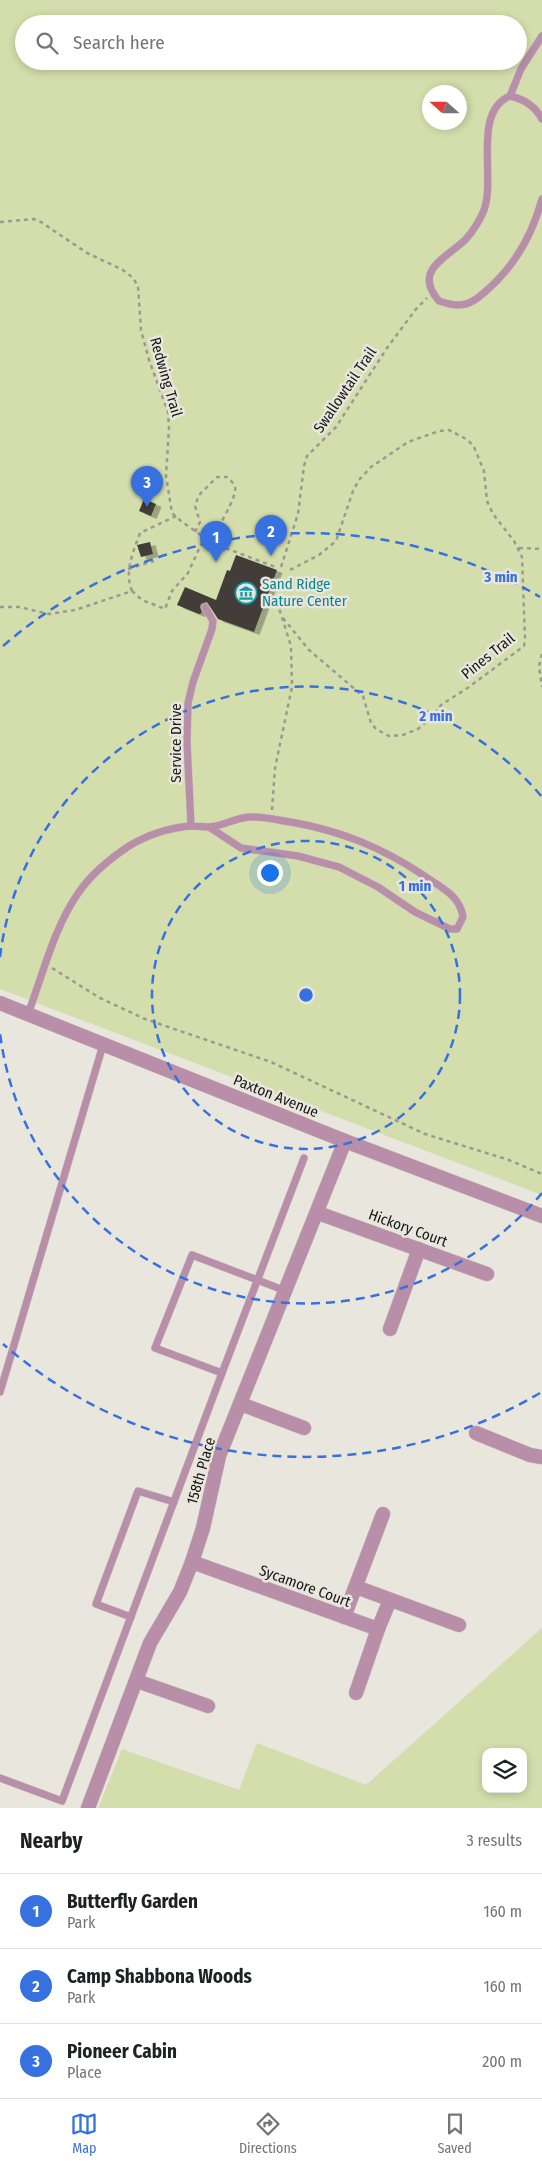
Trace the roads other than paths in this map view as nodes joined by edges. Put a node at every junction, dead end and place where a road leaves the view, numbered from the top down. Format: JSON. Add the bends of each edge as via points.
{"nodes":[{"id":1,"x":542,"y":36,"type":"edge"},
{"id":2,"x":527,"y":59,"type":"edge"},
{"id":3,"x":520,"y":70,"type":"edge"},
{"id":4,"x":510,"y":96,"type":"junction"},
{"id":5,"x":542,"y":119,"type":"edge"},
{"id":6,"x":542,"y":199,"type":"edge"},
{"id":7,"x":205,"y":607,"type":"dead end"},
{"id":8,"x":192,"y":826,"type":"junction"},
{"id":9,"x":209,"y":827,"type":"junction"},
{"id":10,"x":0,"y":1003,"type":"edge"},
{"id":11,"x":28,"y":1014,"type":"junction"},
{"id":12,"x":103,"y":1045,"type":"junction"},
{"id":13,"x":345,"y":1141,"type":"junction"},
{"id":14,"x":304,"y":1158,"type":"dead end"},
{"id":15,"x":318,"y":1213,"type":"junction"},
{"id":16,"x":542,"y":1216,"type":"edge"},
{"id":17,"x":419,"y":1249,"type":"junction"},
{"id":18,"x":487,"y":1274,"type":"dead end"},
{"id":19,"x":257,"y":1280,"type":"junction"},
{"id":20,"x":286,"y":1292,"type":"junction"},
{"id":21,"x":390,"y":1329,"type":"dead end"},
{"id":22,"x":222,"y":1373,"type":"junction"},
{"id":23,"x":0,"y":1392,"type":"edge"},
{"id":24,"x":241,"y":1404,"type":"junction"},
{"id":25,"x":304,"y":1428,"type":"dead end"},
{"id":26,"x":476,"y":1433,"type":"dead end"},
{"id":27,"x":542,"y":1457,"type":"edge"},
{"id":28,"x":174,"y":1502,"type":"junction"},
{"id":29,"x":383,"y":1514,"type":"dead end"},
{"id":30,"x":192,"y":1562,"type":"junction"},
{"id":31,"x":356,"y":1587,"type":"junction"},
{"id":32,"x":390,"y":1600,"type":"junction"},
{"id":33,"x":131,"y":1617,"type":"junction"},
{"id":34,"x":344,"y":1617,"type":"junction"},
{"id":35,"x":459,"y":1625,"type":"dead end"},
{"id":36,"x":378,"y":1629,"type":"junction"},
{"id":37,"x":137,"y":1681,"type":"junction"},
{"id":38,"x":356,"y":1693,"type":"dead end"},
{"id":39,"x":208,"y":1706,"type":"dead end"},
{"id":40,"x":0,"y":1778,"type":"edge"},
{"id":41,"x":88,"y":1808,"type":"edge"}],
"edges":[{"from":1,"to":2,"type":"lane"},
{"from":3,"to":4,"type":"lane"},
{"from":4,"to":5,"type":"lane","via":[[525,101]]},
{"from":4,"to":6,"type":"lane","via":[[497,105],[489,127],[486,157],[488,191],[481,216],[466,239],[436,263],[429,278],[432,292],[439,301],[458,305],[474,301],[506,272],[530,234]]},
{"from":7,"to":8,"type":"lane","name":"Service Drive","via":[[213,621],[212,629],[193,682],[186,719]]},
{"from":8,"to":9,"type":"lane"},
{"from":8,"to":11,"type":"lane","via":[[174,828],[131,845],[93,875],[68,911]]},
{"from":9,"to":9,"type":"lane","via":[[241,848],[298,856],[339,867],[378,886],[441,926],[457,929],[463,917],[455,897],[383,850],[337,832],[251,817]]},
{"from":10,"to":11,"type":"street","name":"Paxton Avenue"},
{"from":11,"to":12,"type":"street","name":"Paxton Avenue"},
{"from":12,"to":13,"type":"street","name":"Paxton Avenue"},
{"from":12,"to":23,"type":"lane"},
{"from":13,"to":15,"type":"street","name":"158th Place"},
{"from":13,"to":16,"type":"street","name":"Paxton Avenue"},
{"from":14,"to":19,"type":"lane"},
{"from":15,"to":17,"type":"street","name":"Hickory Court"},
{"from":15,"to":20,"type":"street","name":"158th Place"},
{"from":17,"to":18,"type":"street","name":"Hickory Court"},
{"from":17,"to":21,"type":"street"},
{"from":19,"to":20,"type":"lane"},
{"from":19,"to":22,"type":"lane"},
{"from":19,"to":22,"type":"lane","via":[[192,1255],[155,1348]]},
{"from":20,"to":24,"type":"street","name":"158th Place"},
{"from":22,"to":28,"type":"lane"},
{"from":24,"to":25,"type":"street"},
{"from":24,"to":30,"type":"street","name":"158th Place","via":[[220,1456]]},
{"from":26,"to":27,"type":"street","via":[[530,1456]]},
{"from":28,"to":33,"type":"lane"},
{"from":28,"to":33,"type":"lane","via":[[138,1491],[96,1604]]},
{"from":29,"to":31,"type":"street"},
{"from":30,"to":34,"type":"street","name":"Sycamore Court"},
{"from":30,"to":37,"type":"street","name":"158th Place","via":[[180,1592],[150,1643]]},
{"from":31,"to":32,"type":"street","name":"Sycamore Court"},
{"from":31,"to":34,"type":"street"},
{"from":32,"to":35,"type":"street","name":"Sycamore Court"},
{"from":32,"to":36,"type":"street"},
{"from":33,"to":40,"type":"lane","via":[[62,1801]]},
{"from":34,"to":36,"type":"street","name":"Sycamore Court"},
{"from":36,"to":38,"type":"street"},
{"from":37,"to":39,"type":"street"},
{"from":37,"to":41,"type":"street","name":"158th Place"}]}
